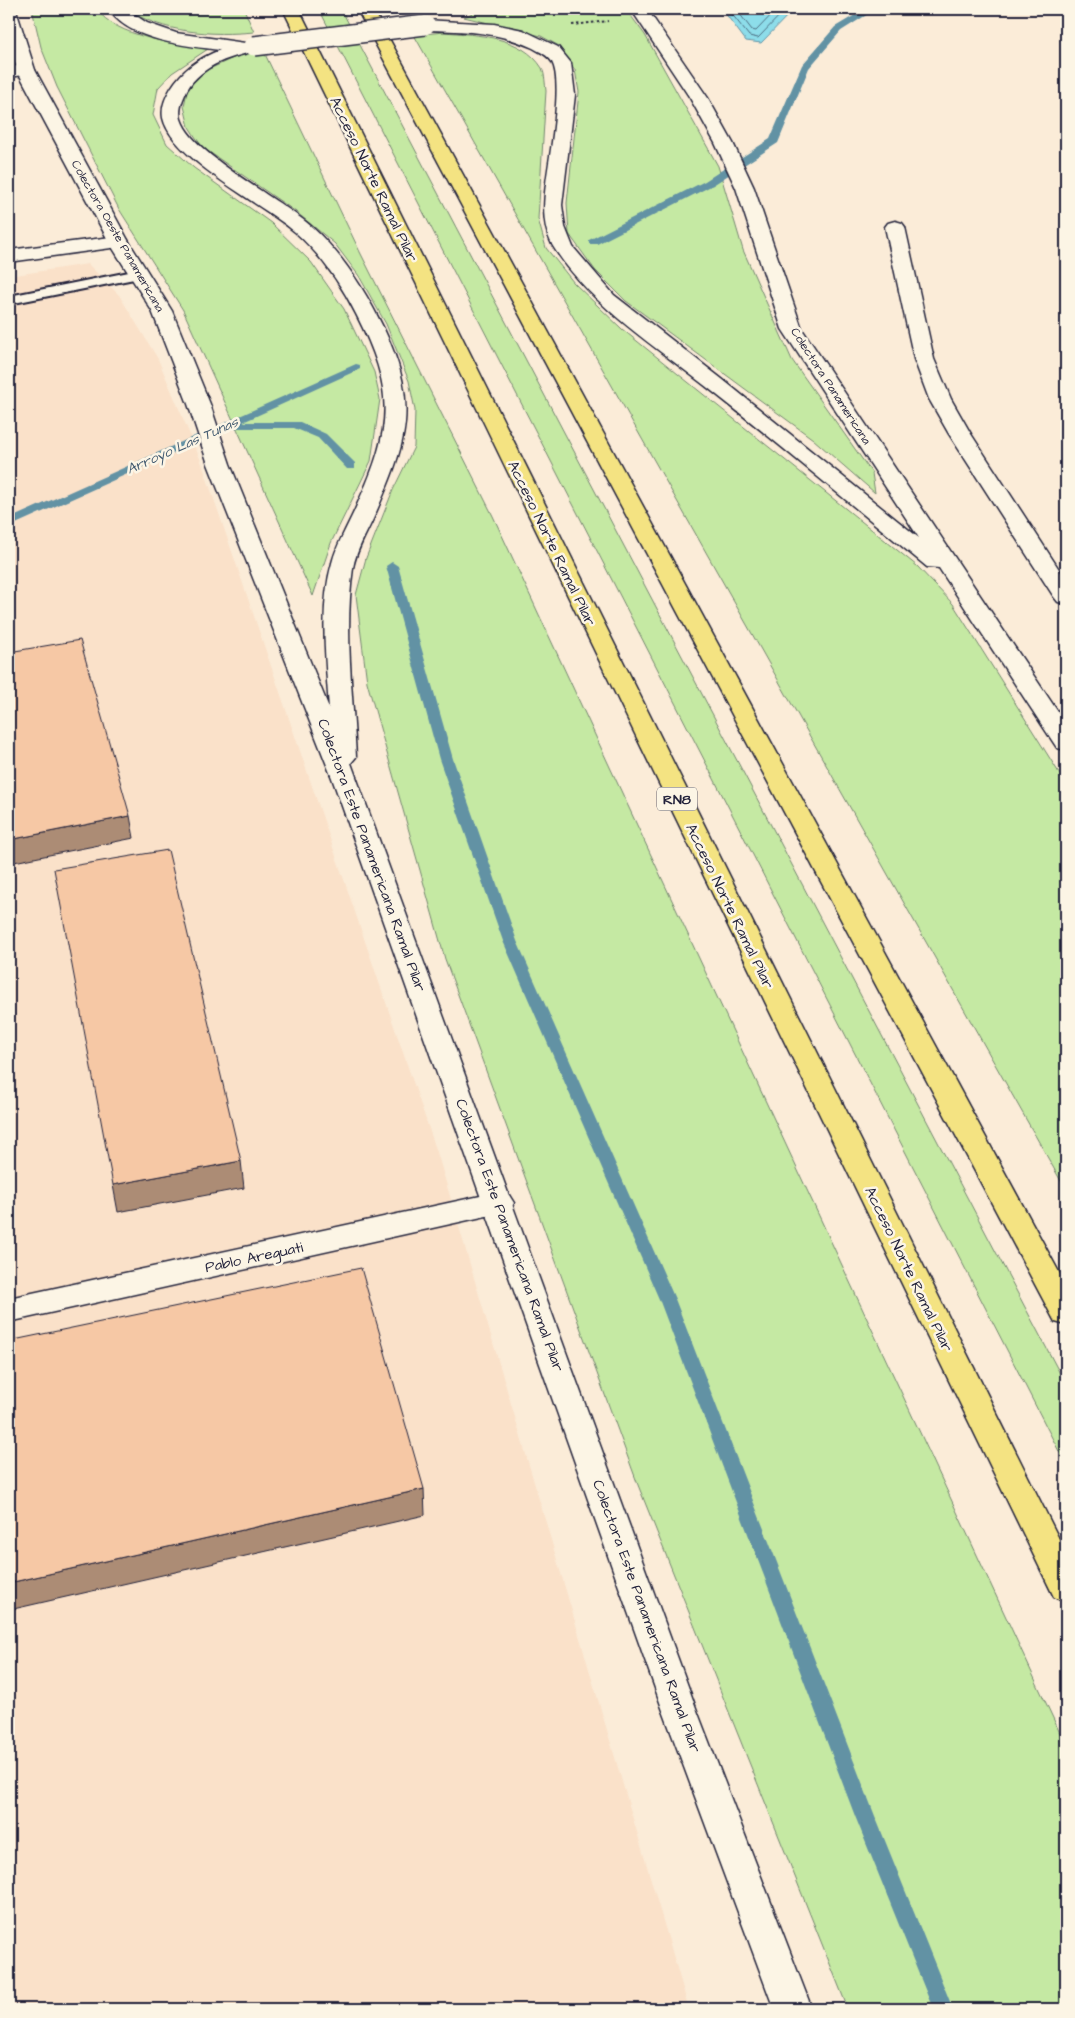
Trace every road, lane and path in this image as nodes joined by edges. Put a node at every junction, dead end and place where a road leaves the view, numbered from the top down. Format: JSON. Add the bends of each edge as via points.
{"nodes":[{"id":1,"x":117,"y":9,"type":"edge"},
{"id":2,"x":291,"y":9,"type":"edge"},
{"id":3,"x":365,"y":9,"type":"edge"},
{"id":4,"x":470,"y":9,"type":"edge"},
{"id":5,"x":638,"y":9,"type":"edge"},
{"id":6,"x":9,"y":13,"type":"edge"},
{"id":7,"x":614,"y":20,"type":"dead end"},
{"id":8,"x":430,"y":24,"type":"junction"},
{"id":9,"x":564,"y":26,"type":"dead end"},
{"id":10,"x":249,"y":47,"type":"junction"},
{"id":11,"x":17,"y":71,"type":"edge"},
{"id":12,"x":895,"y":227,"type":"dead end"},
{"id":13,"x":119,"y":242,"type":"junction"},
{"id":14,"x":9,"y":256,"type":"edge"},
{"id":15,"x":139,"y":274,"type":"junction"},
{"id":16,"x":9,"y":300,"type":"edge"},
{"id":17,"x":220,"y":464,"type":"joint"},
{"id":18,"x":956,"y":579,"type":"junction"},
{"id":19,"x":1066,"y":597,"type":"edge"},
{"id":20,"x":1066,"y":742,"type":"edge"},
{"id":21,"x":345,"y":778,"type":"junction"},
{"id":22,"x":499,"y":1203,"type":"junction"},
{"id":23,"x":9,"y":1310,"type":"edge"},
{"id":24,"x":1066,"y":1312,"type":"edge"},
{"id":25,"x":1066,"y":1587,"type":"edge"},
{"id":26,"x":793,"y":2009,"type":"edge"}],
"edges":[{"from":1,"to":10,"type":"street","via":[[140,26],[171,36]]},
{"from":2,"to":25,"type":"highway","name":"Acceso Norte Ramal Pilar","number":"RN8"},
{"from":3,"to":24,"type":"highway"},
{"from":4,"to":8,"type":"street"},
{"from":5,"to":18,"type":"street","name":"Colectora Panamericana","via":[[699,98],[724,143],[745,188],[792,329]]},
{"from":6,"to":11,"type":"street","name":"Colectora Oeste Panamericana"},
{"from":7,"to":9,"type":"path"},
{"from":8,"to":10,"type":"street","bridge":true},
{"from":8,"to":18,"type":"street","via":[[472,26],[517,34],[552,51],[562,63],[565,88],[564,120],[552,205],[555,227],[564,249],[607,299],[646,332],[715,383]]},
{"from":10,"to":21,"type":"street","via":[[207,62],[185,79],[172,99],[172,119],[187,144],[282,211],[321,246],[357,294],[386,360],[396,399],[395,434],[388,464],[343,565],[338,617]]},
{"from":11,"to":13,"type":"street","name":"Colectora Oeste Panamericana"},
{"from":12,"to":19,"type":"street","via":[[924,359],[940,399]]},
{"from":13,"to":14,"type":"street"},
{"from":13,"to":15,"type":"street","name":"Colectora Oeste Panamericana"},
{"from":15,"to":16,"type":"lane"},
{"from":15,"to":17,"type":"street","name":"Colectora Oeste Panamericana","via":[[162,311]]},
{"from":17,"to":21,"type":"street","name":"Colectora Este Panamericana Ramal Pilar"},
{"from":18,"to":20,"type":"street","name":"Colectora Panamericana"},
{"from":21,"to":22,"type":"street","name":"Colectora Este Panamericana Ramal Pilar"},
{"from":22,"to":23,"type":"street","name":"Pablo Areguati"},
{"from":22,"to":26,"type":"street","name":"Colectora Este Panamericana Ramal Pilar","via":[[679,1708]]}]}
